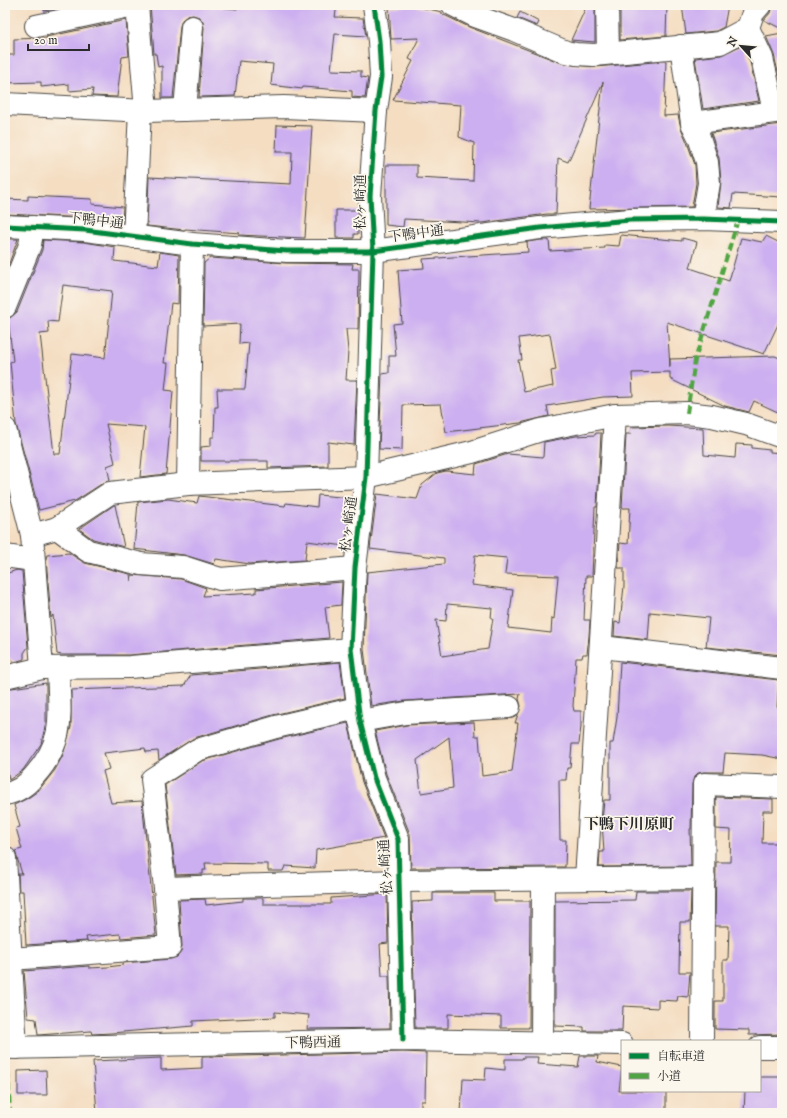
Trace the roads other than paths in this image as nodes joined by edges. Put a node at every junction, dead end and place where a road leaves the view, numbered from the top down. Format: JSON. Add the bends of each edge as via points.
{"nodes":[{"id":1,"x":136,"y":5,"type":"edge"},
{"id":2,"x":374,"y":5,"type":"edge"},
{"id":3,"x":453,"y":5,"type":"edge"},
{"id":4,"x":607,"y":5,"type":"edge"},
{"id":5,"x":760,"y":5,"type":"edge"},
{"id":6,"x":36,"y":26,"type":"dead end"},
{"id":7,"x":192,"y":28,"type":"dead end"},
{"id":8,"x":748,"y":28,"type":"junction"},
{"id":9,"x":681,"y":46,"type":"junction"},
{"id":10,"x":608,"y":53,"type":"junction"},
{"id":11,"x":5,"y":104,"type":"edge"},
{"id":12,"x":143,"y":110,"type":"junction"},
{"id":13,"x":185,"y":110,"type":"junction"},
{"id":14,"x":778,"y":111,"type":"edge"},
{"id":15,"x":376,"y":112,"type":"junction"},
{"id":16,"x":692,"y":123,"type":"junction"},
{"id":17,"x":703,"y":219,"type":"junction"},
{"id":18,"x":782,"y":222,"type":"edge"},
{"id":19,"x":5,"y":226,"type":"edge"},
{"id":20,"x":33,"y":227,"type":"junction"},
{"id":21,"x":134,"y":237,"type":"junction"},
{"id":22,"x":192,"y":244,"type":"junction"},
{"id":23,"x":372,"y":251,"type":"junction"},
{"id":24,"x":5,"y":307,"type":"edge"},
{"id":25,"x":615,"y":414,"type":"junction"},
{"id":26,"x":5,"y":428,"type":"edge"},
{"id":27,"x":782,"y":437,"type":"edge"},
{"id":28,"x":366,"y":477,"type":"junction"},
{"id":29,"x":188,"y":484,"type":"junction"},
{"id":30,"x":57,"y":528,"type":"junction"},
{"id":31,"x":32,"y":535,"type":"junction"},
{"id":32,"x":5,"y":556,"type":"edge"},
{"id":33,"x":33,"y":560,"type":"junction"},
{"id":34,"x":355,"y":568,"type":"junction"},
{"id":35,"x":602,"y":647,"type":"junction"},
{"id":36,"x":351,"y":649,"type":"junction"},
{"id":37,"x":50,"y":668,"type":"junction"},
{"id":38,"x":782,"y":668,"type":"edge"},
{"id":39,"x":5,"y":677,"type":"edge"},
{"id":40,"x":509,"y":707,"type":"dead end"},
{"id":41,"x":358,"y":714,"type":"junction"},
{"id":42,"x":782,"y":787,"type":"edge"},
{"id":43,"x":5,"y":794,"type":"edge"},
{"id":44,"x":5,"y":858,"type":"edge"},
{"id":45,"x":704,"y":878,"type":"junction"},
{"id":46,"x":586,"y":879,"type":"junction"},
{"id":47,"x":543,"y":880,"type":"junction"},
{"id":48,"x":399,"y":881,"type":"junction"},
{"id":49,"x":165,"y":888,"type":"junction"},
{"id":50,"x":9,"y":952,"type":"edge"},
{"id":51,"x":403,"y":1040,"type":"junction"},
{"id":52,"x":702,"y":1040,"type":"edge"},
{"id":53,"x":542,"y":1042,"type":"junction"},
{"id":54,"x":621,"y":1044,"type":"edge"},
{"id":55,"x":761,"y":1047,"type":"edge"},
{"id":56,"x":782,"y":1047,"type":"edge"},
{"id":57,"x":11,"y":1048,"type":"edge"}],
"edges":[{"from":1,"to":6,"type":"street"},
{"from":1,"to":12,"type":"street"},
{"from":2,"to":15,"type":"street","name":"松ヶ崎通","via":[[381,77]]},
{"from":3,"to":10,"type":"street","via":[[566,52],[594,55]]},
{"from":4,"to":10,"type":"street"},
{"from":5,"to":8,"type":"street"},
{"from":7,"to":13,"type":"street"},
{"from":8,"to":9,"type":"street","via":[[720,43]]},
{"from":8,"to":14,"type":"street","via":[[762,58]]},
{"from":9,"to":10,"type":"street"},
{"from":9,"to":16,"type":"street"},
{"from":11,"to":12,"type":"street"},
{"from":12,"to":13,"type":"street"},
{"from":12,"to":21,"type":"street"},
{"from":13,"to":15,"type":"street","via":[[284,107]]},
{"from":14,"to":16,"type":"street"},
{"from":15,"to":23,"type":"street","name":"松ヶ崎通","via":[[370,196]]},
{"from":16,"to":17,"type":"street","via":[[706,162],[708,183]]},
{"from":17,"to":18,"type":"street","name":"下鴨中通"},
{"from":17,"to":23,"type":"street","name":"下鴨中通","via":[[630,220],[540,228]]},
{"from":19,"to":20,"type":"street","name":"下鴨中通"},
{"from":20,"to":21,"type":"street","name":"下鴨中通","via":[[85,230]]},
{"from":20,"to":24,"type":"street","via":[[30,245]]},
{"from":21,"to":22,"type":"street","name":"下鴨中通"},
{"from":22,"to":23,"type":"street","name":"下鴨中通","via":[[287,251]]},
{"from":22,"to":29,"type":"street"},
{"from":23,"to":28,"type":"street","name":"松ヶ崎通"},
{"from":25,"to":27,"type":"street","via":[[687,413],[712,416],[746,424]]},
{"from":25,"to":28,"type":"street","via":[[541,430],[472,452]]},
{"from":25,"to":35,"type":"street"},
{"from":26,"to":31,"type":"street"},
{"from":28,"to":29,"type":"street"},
{"from":28,"to":34,"type":"street","name":"松ヶ崎通"},
{"from":29,"to":30,"type":"street","via":[[110,493]]},
{"from":30,"to":31,"type":"street"},
{"from":30,"to":34,"type":"street","via":[[88,551],[141,564],[183,567],[220,579]]},
{"from":31,"to":33,"type":"street"},
{"from":32,"to":33,"type":"street"},
{"from":33,"to":37,"type":"street"},
{"from":34,"to":36,"type":"street","name":"松ヶ崎通"},
{"from":35,"to":38,"type":"street"},
{"from":35,"to":46,"type":"street"},
{"from":36,"to":37,"type":"street","via":[[130,667]]},
{"from":36,"to":41,"type":"street","name":"松ヶ崎通"},
{"from":37,"to":39,"type":"street"},
{"from":37,"to":43,"type":"street","via":[[59,736],[53,750],[30,781],[16,792]]},
{"from":40,"to":41,"type":"street"},
{"from":41,"to":48,"type":"street","name":"松ヶ崎通","via":[[374,778],[398,839]]},
{"from":41,"to":49,"type":"street","via":[[276,727],[197,750],[152,779]]},
{"from":42,"to":45,"type":"street","via":[[704,784]]},
{"from":44,"to":50,"type":"street"},
{"from":45,"to":46,"type":"street"},
{"from":45,"to":52,"type":"street"},
{"from":46,"to":47,"type":"street"},
{"from":47,"to":48,"type":"street"},
{"from":47,"to":53,"type":"street"},
{"from":48,"to":49,"type":"street"},
{"from":48,"to":51,"type":"street","name":"松ヶ崎通"},
{"from":49,"to":50,"type":"street","via":[[170,947]]},
{"from":50,"to":57,"type":"street"},
{"from":51,"to":53,"type":"street","name":"下鴨西通"},
{"from":51,"to":57,"type":"street","name":"下鴨西通"},
{"from":53,"to":54,"type":"street","name":"下鴨西通"},
{"from":55,"to":56,"type":"street"}]}
